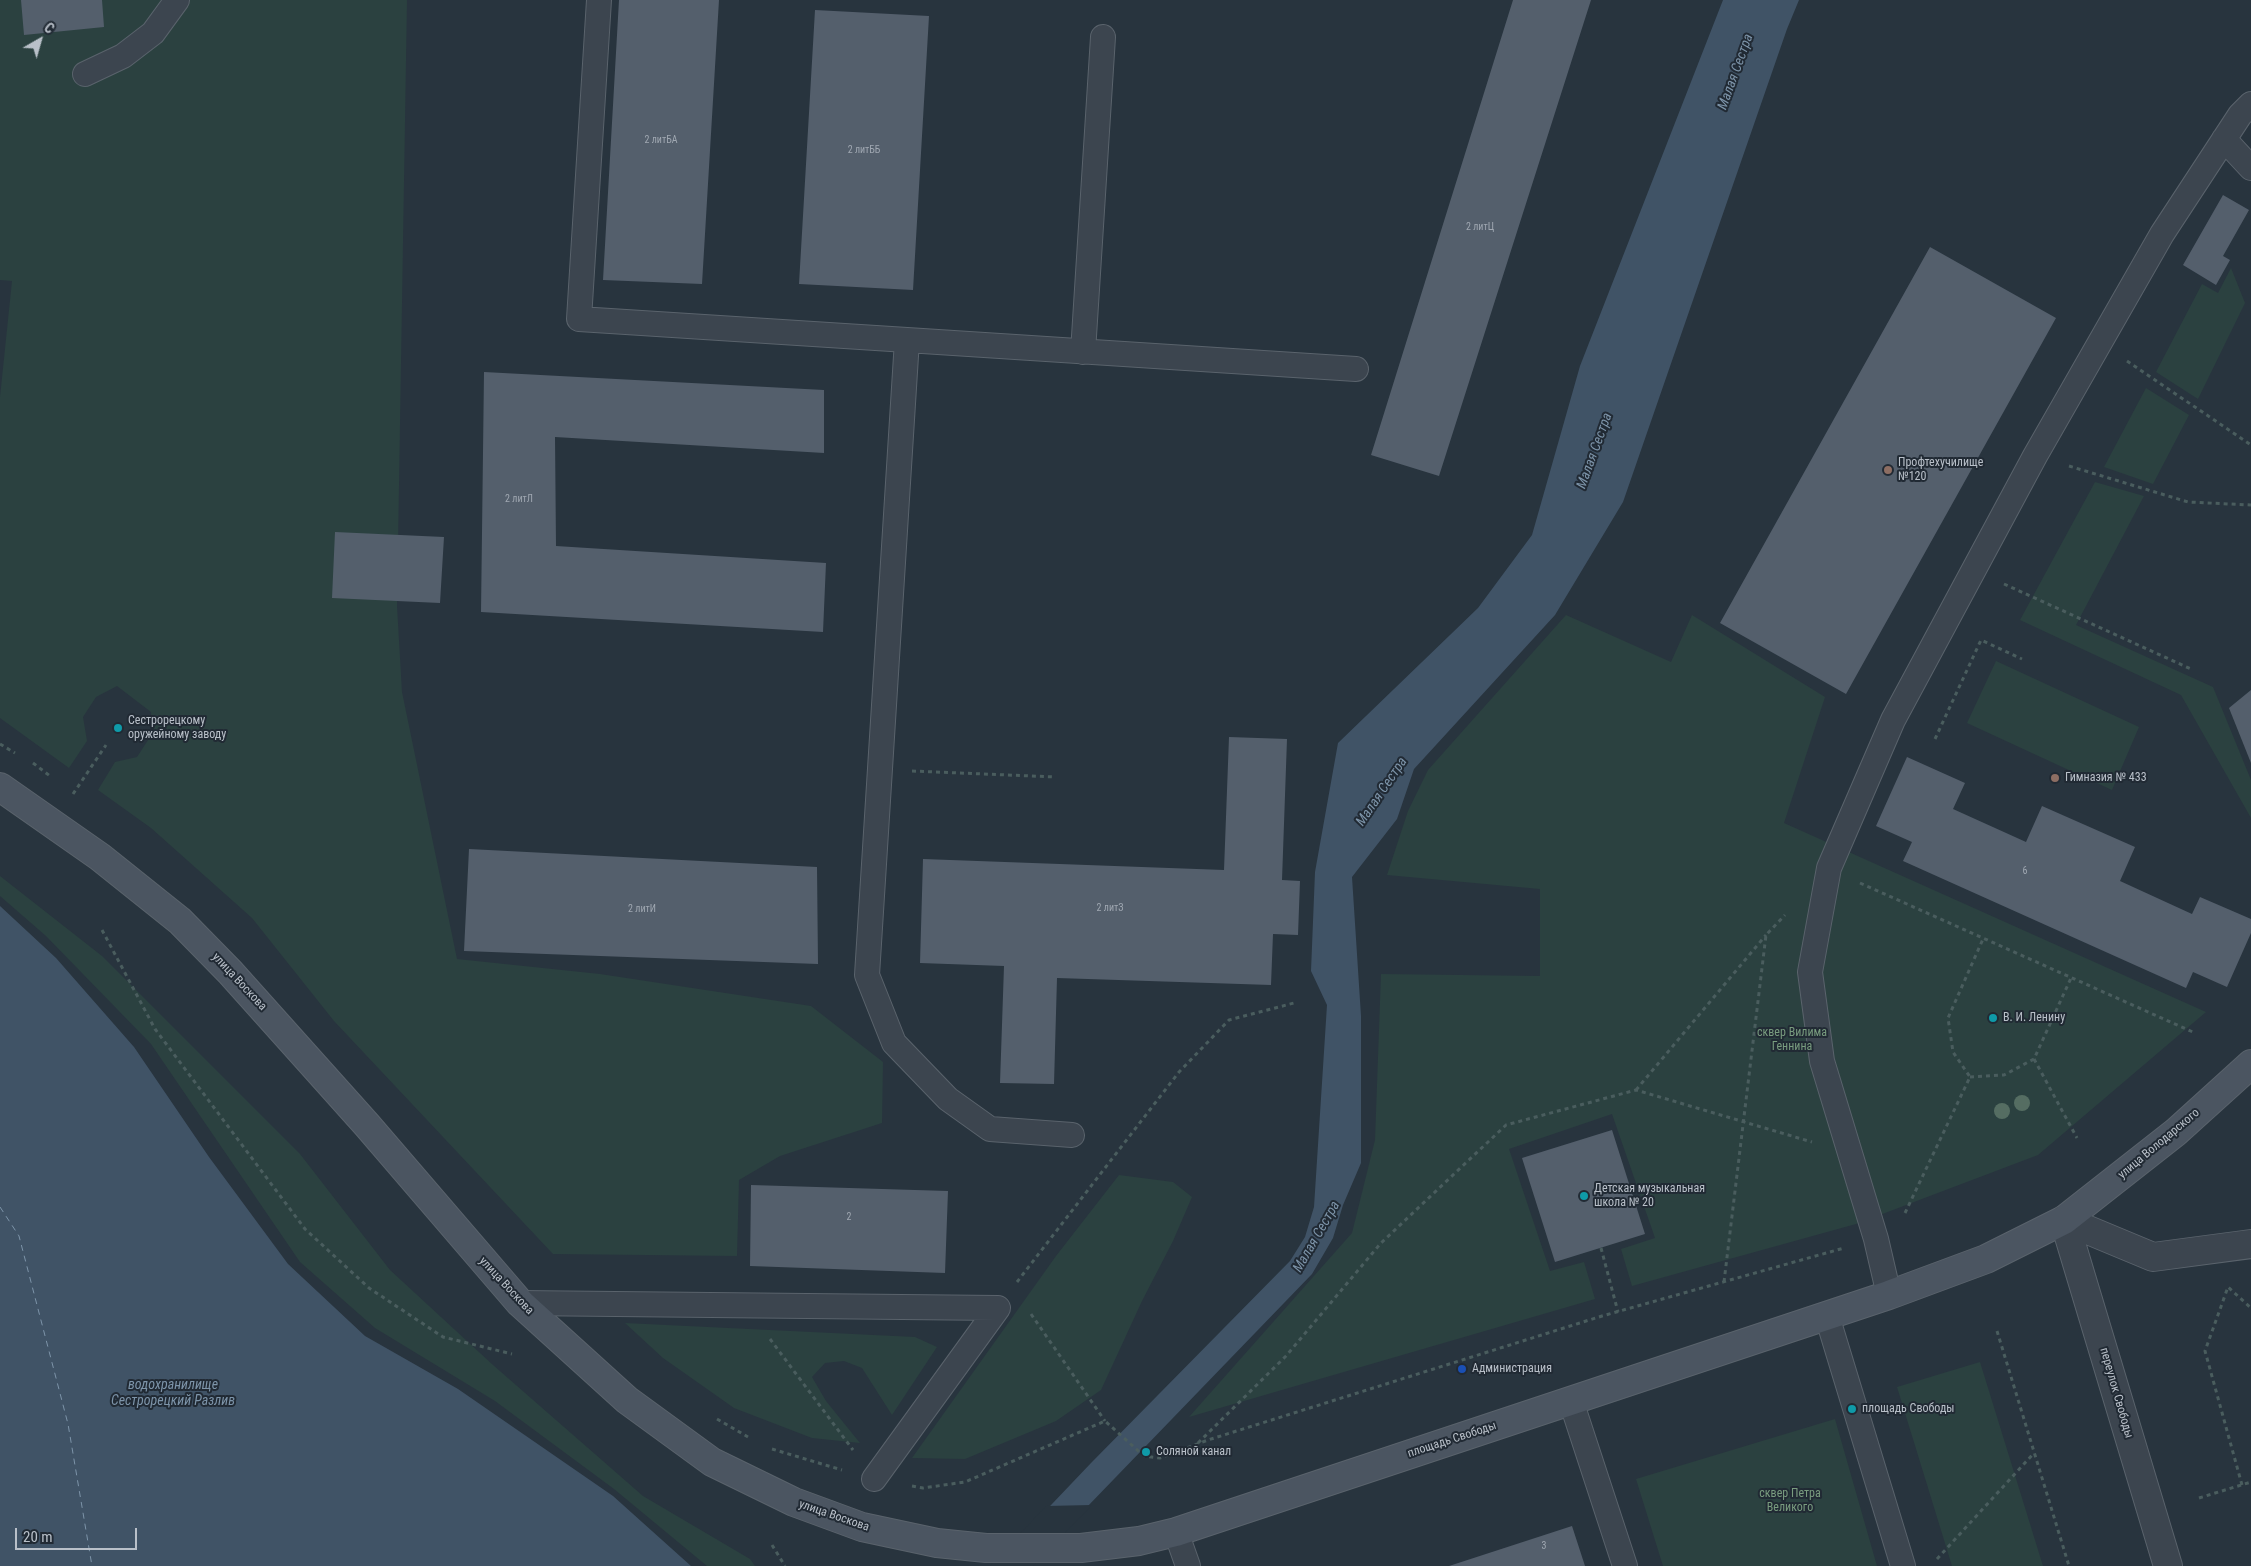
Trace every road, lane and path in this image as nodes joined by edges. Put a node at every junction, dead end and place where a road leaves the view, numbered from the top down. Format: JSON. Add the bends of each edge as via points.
{"nodes":[{"id":1,"x":177,"y":0,"type":"edge"},
{"id":2,"x":599,"y":0,"type":"edge"},
{"id":3,"x":1103,"y":37,"type":"dead end"},
{"id":4,"x":85,"y":74,"type":"dead end"},
{"id":5,"x":2251,"y":104,"type":"edge"},
{"id":6,"x":2224,"y":139,"type":"junction"},
{"id":7,"x":2251,"y":168,"type":"edge"},
{"id":8,"x":907,"y":340,"type":"junction"},
{"id":9,"x":2099,"y":343,"type":"junction"},
{"id":10,"x":1083,"y":352,"type":"junction"},
{"id":11,"x":1356,"y":369,"type":"dead end"},
{"id":12,"x":2251,"y":445,"type":"edge"},
{"id":13,"x":2035,"y":456,"type":"junction"},
{"id":14,"x":2251,"y":505,"type":"edge"},
{"id":15,"x":1974,"y":571,"type":"junction"},
{"id":16,"x":2022,"y":659,"type":"dead end"},
{"id":17,"x":2191,"y":669,"type":"dead end"},
{"id":18,"x":1935,"y":739,"type":"dead end"},
{"id":19,"x":0,"y":744,"type":"edge"},
{"id":20,"x":106,"y":745,"type":"dead end"},
{"id":21,"x":17,"y":754,"type":"dead end"},
{"id":22,"x":25,"y":759,"type":"dead end"},
{"id":23,"x":879,"y":769,"type":"junction"},
{"id":24,"x":1055,"y":777,"type":"dead end"},
{"id":25,"x":54,"y":779,"type":"dead end"},
{"id":26,"x":0,"y":787,"type":"edge"},
{"id":27,"x":67,"y":789,"type":"dead end"},
{"id":28,"x":73,"y":794,"type":"junction"},
{"id":29,"x":81,"y":800,"type":"dead end"},
{"id":30,"x":1829,"y":868,"type":"junction"},
{"id":31,"x":1792,"y":908,"type":"dead end"},
{"id":32,"x":102,"y":930,"type":"dead end"},
{"id":33,"x":1766,"y":935,"type":"junction"},
{"id":34,"x":1983,"y":939,"type":"junction"},
{"id":35,"x":2071,"y":978,"type":"junction"},
{"id":36,"x":1294,"y":1003,"type":"dead end"},
{"id":37,"x":2195,"y":1033,"type":"dead end"},
{"id":38,"x":2034,"y":1059,"type":"junction"},
{"id":39,"x":2251,"y":1064,"type":"edge"},
{"id":40,"x":1970,"y":1077,"type":"junction"},
{"id":41,"x":1636,"y":1090,"type":"junction"},
{"id":42,"x":1742,"y":1123,"type":"junction"},
{"id":43,"x":1072,"y":1136,"type":"dead end"},
{"id":44,"x":2077,"y":1138,"type":"dead end"},
{"id":45,"x":1849,"y":1152,"type":"junction"},
{"id":46,"x":1904,"y":1214,"type":"dead end"},
{"id":47,"x":2064,"y":1220,"type":"junction"},
{"id":48,"x":1876,"y":1239,"type":"junction"},
{"id":49,"x":2251,"y":1244,"type":"edge"},
{"id":50,"x":1601,"y":1248,"type":"dead end"},
{"id":51,"x":1724,"y":1282,"type":"junction"},
{"id":52,"x":1013,"y":1289,"type":"dead end"},
{"id":53,"x":1888,"y":1295,"type":"junction"},
{"id":54,"x":520,"y":1303,"type":"junction"},
{"id":55,"x":745,"y":1305,"type":"junction"},
{"id":56,"x":2251,"y":1308,"type":"edge"},
{"id":57,"x":1029,"y":1312,"type":"dead end"},
{"id":58,"x":1618,"y":1312,"type":"junction"},
{"id":59,"x":1826,"y":1316,"type":"junction"},
{"id":60,"x":1997,"y":1332,"type":"dead end"},
{"id":61,"x":512,"y":1354,"type":"dead end"},
{"id":62,"x":1571,"y":1401,"type":"junction"},
{"id":63,"x":713,"y":1416,"type":"dead end"},
{"id":64,"x":1105,"y":1421,"type":"junction"},
{"id":65,"x":756,"y":1442,"type":"dead end"},
{"id":66,"x":1195,"y":1445,"type":"junction"},
{"id":67,"x":764,"y":1447,"type":"dead end"},
{"id":68,"x":2034,"y":1452,"type":"junction"},
{"id":69,"x":874,"y":1479,"type":"junction"},
{"id":70,"x":2251,"y":1482,"type":"edge"},
{"id":71,"x":2242,"y":1485,"type":"junction"},
{"id":72,"x":2199,"y":1498,"type":"dead end"},
{"id":73,"x":1176,"y":1532,"type":"junction"},
{"id":74,"x":1139,"y":1541,"type":"joint"},
{"id":75,"x":772,"y":1545,"type":"dead end"},
{"id":76,"x":2069,"y":1565,"type":"edge"},
{"id":77,"x":784,"y":1566,"type":"edge"},
{"id":78,"x":1188,"y":1566,"type":"edge"},
{"id":79,"x":1625,"y":1566,"type":"edge"},
{"id":80,"x":1903,"y":1566,"type":"edge"},
{"id":81,"x":1931,"y":1566,"type":"edge"},
{"id":82,"x":2062,"y":1566,"type":"edge"},
{"id":83,"x":2168,"y":1566,"type":"edge"}],
"edges":[{"from":1,"to":4,"type":"lane","via":[[153,33],[123,56]]},
{"from":2,"to":8,"type":"lane","via":[[579,319]]},
{"from":3,"to":10,"type":"lane"},
{"from":5,"to":6,"type":"lane"},
{"from":6,"to":7,"type":"lane"},
{"from":6,"to":9,"type":"lane","via":[[2162,234]]},
{"from":8,"to":10,"type":"lane"},
{"from":8,"to":23,"type":"lane"},
{"from":9,"to":12,"type":"path"},
{"from":9,"to":13,"type":"lane"},
{"from":10,"to":11,"type":"lane"},
{"from":13,"to":14,"type":"path","via":[[2188,502]]},
{"from":13,"to":15,"type":"lane"},
{"from":15,"to":17,"type":"path"},
{"from":15,"to":30,"type":"lane","via":[[1893,720]]},
{"from":16,"to":18,"type":"path","via":[[1981,640]]},
{"from":19,"to":21,"type":"path"},
{"from":20,"to":28,"type":"path"},
{"from":22,"to":25,"type":"path"},
{"from":23,"to":24,"type":"path"},
{"from":23,"to":43,"type":"lane","via":[[866,975],[894,1043],[948,1099],[990,1129]]},
{"from":26,"to":54,"type":"main road","name":"улица Воскова","via":[[100,857],[180,921],[230,972]]},
{"from":27,"to":28,"type":"path"},
{"from":28,"to":29,"type":"path"},
{"from":30,"to":34,"type":"path"},
{"from":30,"to":45,"type":"lane","via":[[1810,972],[1822,1061]]},
{"from":31,"to":33,"type":"path"},
{"from":32,"to":61,"type":"path","via":[[155,1029],[305,1229],[369,1288],[443,1337]]},
{"from":33,"to":41,"type":"path"},
{"from":33,"to":42,"type":"path"},
{"from":34,"to":35,"type":"path"},
{"from":34,"to":40,"type":"path","via":[[1948,1018],[1953,1052]]},
{"from":35,"to":37,"type":"path"},
{"from":35,"to":38,"type":"path"},
{"from":36,"to":52,"type":"path","via":[[1229,1020],[1210,1039],[1179,1072]]},
{"from":38,"to":40,"type":"path","via":[[2004,1075]]},
{"from":38,"to":44,"type":"path"},
{"from":39,"to":47,"type":"main road","name":"улица Володарского","via":[[2176,1132]]},
{"from":40,"to":46,"type":"path"},
{"from":41,"to":42,"type":"path"},
{"from":41,"to":66,"type":"path","via":[[1506,1125],[1381,1243],[1286,1356]]},
{"from":42,"to":45,"type":"path"},
{"from":42,"to":51,"type":"path"},
{"from":45,"to":48,"type":"lane"},
{"from":47,"to":49,"type":"street","via":[[2153,1258]]},
{"from":47,"to":53,"type":"main road","name":"площадь Свободы","via":[[1986,1259]]},
{"from":47,"to":83,"type":"street","name":"переулок Свободы"},
{"from":48,"to":51,"type":"path"},
{"from":48,"to":53,"type":"lane"},
{"from":50,"to":58,"type":"path"},
{"from":51,"to":58,"type":"path"},
{"from":53,"to":59,"type":"main road","name":"площадь Свободы"},
{"from":54,"to":55,"type":"lane"},
{"from":54,"to":74,"type":"main road","name":"улица Воскова","via":[[626,1400],[712,1462],[794,1502],[862,1527],[937,1543],[986,1548],[1081,1548]]},
{"from":55,"to":69,"type":"path"},
{"from":55,"to":69,"type":"lane","via":[[998,1308]]},
{"from":56,"to":71,"type":"path","via":[[2228,1287],[2205,1351]]},
{"from":57,"to":64,"type":"path"},
{"from":58,"to":66,"type":"path"},
{"from":59,"to":62,"type":"main road","name":"площадь Свободы"},
{"from":59,"to":80,"type":"lane"},
{"from":60,"to":68,"type":"path"},
{"from":62,"to":73,"type":"main road","name":"площадь Свободы"},
{"from":62,"to":79,"type":"lane"},
{"from":63,"to":65,"type":"path"},
{"from":64,"to":66,"type":"path","via":[[1144,1456],[1160,1458]]},
{"from":64,"to":69,"type":"path","via":[[965,1482],[923,1488]]},
{"from":67,"to":69,"type":"path"},
{"from":68,"to":76,"type":"path"},
{"from":68,"to":81,"type":"path"},
{"from":70,"to":71,"type":"path"},
{"from":71,"to":72,"type":"path"},
{"from":73,"to":74,"type":"main road","name":"площадь Свободы"},
{"from":73,"to":78,"type":"lane"},
{"from":75,"to":77,"type":"path"},
{"from":76,"to":82,"type":"path"}]}
